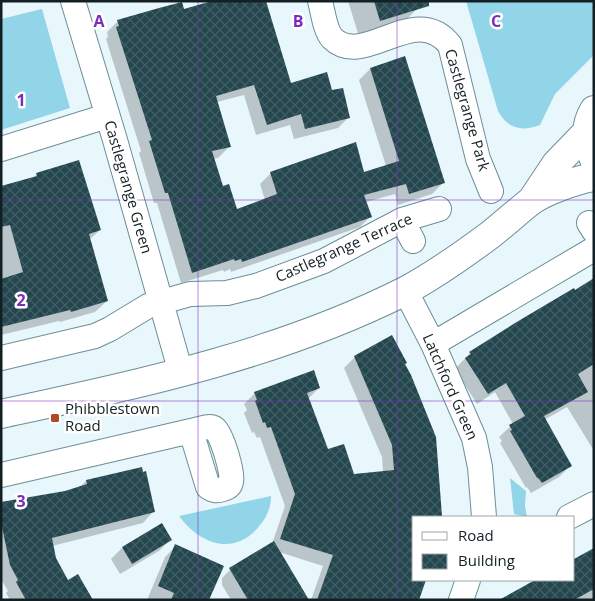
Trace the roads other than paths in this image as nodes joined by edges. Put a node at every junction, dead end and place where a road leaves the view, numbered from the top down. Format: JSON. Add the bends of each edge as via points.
{"nodes":[{"id":1,"x":320,"y":1,"type":"edge"},
{"id":2,"x":80,"y":3,"type":"edge"},
{"id":3,"x":107,"y":116,"type":"junction"},
{"id":4,"x":590,"y":121,"type":"edge"},
{"id":5,"x":1,"y":149,"type":"edge"},
{"id":6,"x":594,"y":159,"type":"edge"},
{"id":7,"x":594,"y":177,"type":"edge"},
{"id":8,"x":491,"y":191,"type":"dead end"},
{"id":9,"x":532,"y":200,"type":"junction"},
{"id":10,"x":439,"y":209,"type":"dead end"},
{"id":11,"x":402,"y":220,"type":"junction"},
{"id":12,"x":413,"y":241,"type":"dead end"},
{"id":13,"x":594,"y":249,"type":"edge"},
{"id":14,"x":405,"y":290,"type":"junction"},
{"id":15,"x":161,"y":302,"type":"junction"},
{"id":16,"x":433,"y":344,"type":"junction"},
{"id":17,"x":1,"y":358,"type":"edge"},
{"id":18,"x":181,"y":373,"type":"junction"},
{"id":19,"x":1,"y":414,"type":"edge"},
{"id":20,"x":191,"y":431,"type":"dead end"},
{"id":21,"x":1,"y":475,"type":"edge"},
{"id":22,"x":594,"y":504,"type":"edge"},
{"id":23,"x":484,"y":516,"type":"edge"},
{"id":24,"x":571,"y":516,"type":"edge"},
{"id":25,"x":468,"y":581,"type":"edge"},
{"id":26,"x":461,"y":600,"type":"edge"}],
"edges":[{"from":1,"to":8,"type":"street","name":"Castlegrange Park","via":[[328,32],[332,38],[348,46],[359,46],[408,29],[428,28],[442,34],[450,45],[478,159]]},
{"from":2,"to":3,"type":"street","name":"Castlegrange Green"},
{"from":3,"to":5,"type":"street"},
{"from":3,"to":15,"type":"street","name":"Castlegrange Green"},
{"from":4,"to":6,"type":"street","via":[[588,147]]},
{"from":4,"to":9,"type":"street"},
{"from":7,"to":9,"type":"street"},
{"from":9,"to":14,"type":"street","via":[[468,252]]},
{"from":10,"to":11,"type":"street","name":"Castlegrange Terrace"},
{"from":11,"to":12,"type":"street"},
{"from":11,"to":15,"type":"street","name":"Castlegrange Terrace","via":[[324,261],[264,283],[227,293],[202,292]]},
{"from":13,"to":16,"type":"street"},
{"from":14,"to":16,"type":"street","name":"Latchford Green"},
{"from":14,"to":18,"type":"street","via":[[295,338]]},
{"from":15,"to":17,"type":"street","name":"Castlegrange Terrace","via":[[95,336]]},
{"from":15,"to":18,"type":"street","name":"Castlegrange Green"},
{"from":16,"to":23,"type":"street","name":"Latchford Green","via":[[474,438]]},
{"from":18,"to":19,"type":"street"},
{"from":20,"to":21,"type":"street"},
{"from":22,"to":24,"type":"street"},
{"from":25,"to":26,"type":"street"}]}
